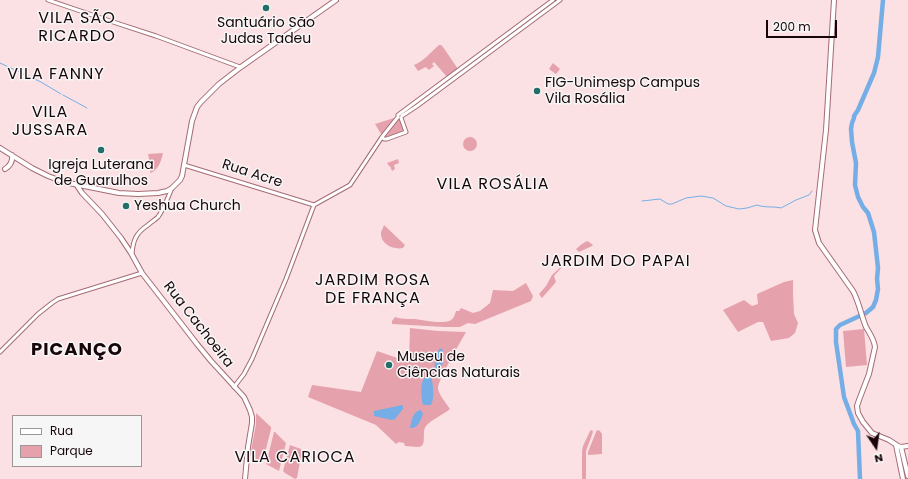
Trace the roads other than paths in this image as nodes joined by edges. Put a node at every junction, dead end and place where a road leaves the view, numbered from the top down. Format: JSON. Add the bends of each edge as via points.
{"nodes":[{"id":1,"x":48,"y":0,"type":"edge"},
{"id":2,"x":336,"y":0,"type":"edge"},
{"id":3,"x":553,"y":0,"type":"edge"},
{"id":4,"x":560,"y":0,"type":"edge"},
{"id":5,"x":834,"y":0,"type":"edge"},
{"id":6,"x":240,"y":68,"type":"junction"},
{"id":7,"x":400,"y":116,"type":"junction"},
{"id":8,"x":382,"y":137,"type":"junction"},
{"id":9,"x":387,"y":139,"type":"junction"},
{"id":10,"x":0,"y":148,"type":"edge"},
{"id":11,"x":374,"y":149,"type":"junction"},
{"id":12,"x":12,"y":155,"type":"junction"},
{"id":13,"x":184,"y":164,"type":"junction"},
{"id":14,"x":5,"y":169,"type":"dead end"},
{"id":15,"x":76,"y":184,"type":"junction"},
{"id":16,"x":84,"y":186,"type":"junction"},
{"id":17,"x":172,"y":188,"type":"junction"},
{"id":18,"x":165,"y":192,"type":"junction"},
{"id":19,"x":87,"y":197,"type":"junction"},
{"id":20,"x":166,"y":202,"type":"junction"},
{"id":21,"x":314,"y":205,"type":"junction"},
{"id":22,"x":132,"y":254,"type":"junction"},
{"id":23,"x":142,"y":272,"type":"junction"},
{"id":24,"x":0,"y":352,"type":"edge"},
{"id":25,"x":234,"y":387,"type":"junction"},
{"id":26,"x":896,"y":444,"type":"junction"},
{"id":27,"x":908,"y":446,"type":"edge"},
{"id":28,"x":901,"y":447,"type":"junction"},
{"id":29,"x":908,"y":476,"type":"edge"},
{"id":30,"x":245,"y":479,"type":"edge"},
{"id":31,"x":904,"y":479,"type":"edge"}],
"edges":[{"from":1,"to":6,"type":"street"},
{"from":2,"to":6,"type":"main road"},
{"from":3,"to":7,"type":"street"},
{"from":4,"to":7,"type":"street"},
{"from":5,"to":26,"type":"main road","via":[[826,130],[814,230],[819,243],[853,290],[875,345],[869,374],[859,400],[859,416],[872,433]]},
{"from":6,"to":13,"type":"main road","via":[[217,86],[197,107]]},
{"from":7,"to":8,"type":"street"},
{"from":7,"to":9,"type":"street","via":[[406,132]]},
{"from":8,"to":9,"type":"street"},
{"from":8,"to":11,"type":"street"},
{"from":9,"to":11,"type":"street"},
{"from":10,"to":12,"type":"main road"},
{"from":11,"to":21,"type":"street","via":[[350,185]]},
{"from":12,"to":14,"type":"main road","via":[[11,164]]},
{"from":12,"to":15,"type":"main road","via":[[48,176]]},
{"from":13,"to":17,"type":"main road","via":[[180,180]]},
{"from":13,"to":21,"type":"street","name":"Rua Acre"},
{"from":15,"to":16,"type":"main road"},
{"from":15,"to":19,"type":"main road","name":"Rua Cachoeira"},
{"from":16,"to":18,"type":"main road","via":[[133,194]]},
{"from":16,"to":19,"type":"main road","name":"Rua Cachoeira"},
{"from":17,"to":18,"type":"main road"},
{"from":17,"to":20,"type":"street"},
{"from":18,"to":20,"type":"street"},
{"from":19,"to":22,"type":"main road","name":"Rua Cachoeira"},
{"from":20,"to":22,"type":"street","via":[[155,220],[137,234]]},
{"from":21,"to":25,"type":"street","via":[[252,359]]},
{"from":22,"to":23,"type":"main road","name":"Rua Cachoeira"},
{"from":23,"to":24,"type":"street","via":[[58,299],[38,314]]},
{"from":23,"to":25,"type":"main road","name":"Rua Cachoeira"},
{"from":25,"to":30,"type":"main road","name":"Rua Cachoeira","via":[[244,397],[252,417]]},
{"from":26,"to":28,"type":"main road"},
{"from":26,"to":31,"type":"main road"},
{"from":27,"to":28,"type":"main road"},
{"from":28,"to":29,"type":"main road"}]}
